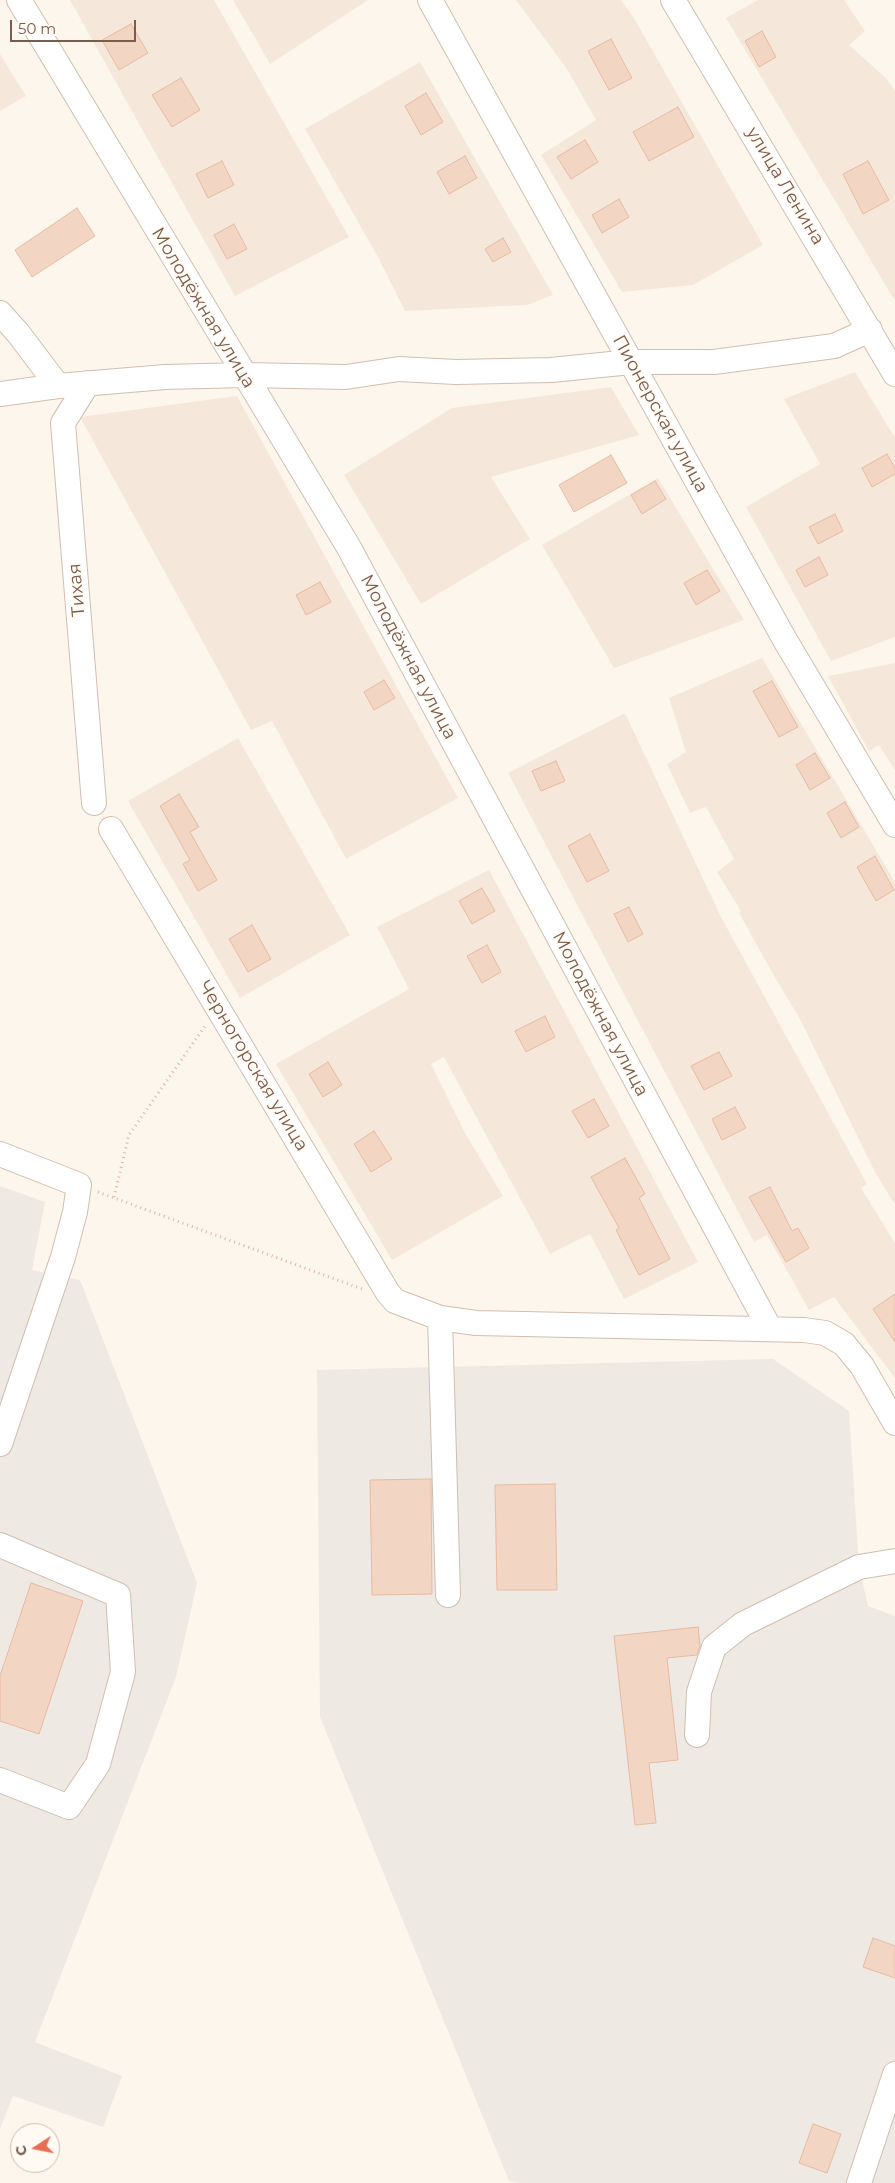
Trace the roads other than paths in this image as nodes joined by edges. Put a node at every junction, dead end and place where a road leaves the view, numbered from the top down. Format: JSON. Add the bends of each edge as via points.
{"nodes":[{"id":1,"x":19,"y":0,"type":"edge"},
{"id":2,"x":430,"y":0,"type":"edge"},
{"id":3,"x":673,"y":0,"type":"edge"},
{"id":4,"x":0,"y":312,"type":"edge"},
{"id":5,"x":870,"y":330,"type":"junction"},
{"id":6,"x":631,"y":362,"type":"junction"},
{"id":7,"x":895,"y":374,"type":"edge"},
{"id":8,"x":244,"y":375,"type":"junction"},
{"id":9,"x":88,"y":383,"type":"junction"},
{"id":10,"x":58,"y":386,"type":"junction"},
{"id":11,"x":0,"y":394,"type":"edge"},
{"id":12,"x":94,"y":803,"type":"dead end"},
{"id":13,"x":895,"y":825,"type":"edge"},
{"id":14,"x":111,"y":829,"type":"dead end"},
{"id":15,"x":0,"y":1154,"type":"edge"},
{"id":16,"x":440,"y":1318,"type":"junction"},
{"id":17,"x":770,"y":1329,"type":"junction"},
{"id":18,"x":895,"y":1423,"type":"edge"},
{"id":19,"x":0,"y":1444,"type":"edge"},
{"id":20,"x":0,"y":1545,"type":"edge"},
{"id":21,"x":895,"y":1561,"type":"edge"},
{"id":22,"x":448,"y":1595,"type":"dead end"},
{"id":23,"x":697,"y":1735,"type":"dead end"},
{"id":24,"x":0,"y":1780,"type":"edge"},
{"id":25,"x":895,"y":2074,"type":"edge"},
{"id":26,"x":858,"y":2183,"type":"edge"}],
"edges":[{"from":1,"to":8,"type":"street","name":"Молодёжная улица"},
{"from":2,"to":6,"type":"street","name":"Пионерская улица"},
{"from":3,"to":5,"type":"street","name":"улица Ленина"},
{"from":4,"to":10,"type":"street"},
{"from":5,"to":6,"type":"street","via":[[834,346],[794,353],[714,362]]},
{"from":5,"to":7,"type":"street","name":"улица Ленина"},
{"from":6,"to":8,"type":"street","via":[[551,370],[399,370],[346,377]]},
{"from":6,"to":13,"type":"street","name":"Пионерская улица","via":[[785,640]]},
{"from":8,"to":9,"type":"street"},
{"from":8,"to":17,"type":"street","name":"Молодёжная улица","via":[[348,546]]},
{"from":9,"to":10,"type":"street"},
{"from":9,"to":12,"type":"street","name":"Тихая","via":[[63,422]]},
{"from":10,"to":11,"type":"street"},
{"from":14,"to":16,"type":"street","name":"Черногорская улица","via":[[388,1293],[395,1301]]},
{"from":15,"to":19,"type":"street","via":[[79,1185],[62,1257]]},
{"from":16,"to":17,"type":"street","via":[[476,1323]]},
{"from":16,"to":22,"type":"street"},
{"from":17,"to":18,"type":"street","via":[[825,1333],[844,1344],[862,1366]]},
{"from":20,"to":24,"type":"street","via":[[118,1595],[123,1672],[98,1764],[69,1807]]},
{"from":21,"to":23,"type":"street","via":[[859,1567],[743,1624],[714,1647],[699,1692]]},
{"from":25,"to":26,"type":"street"}]}
